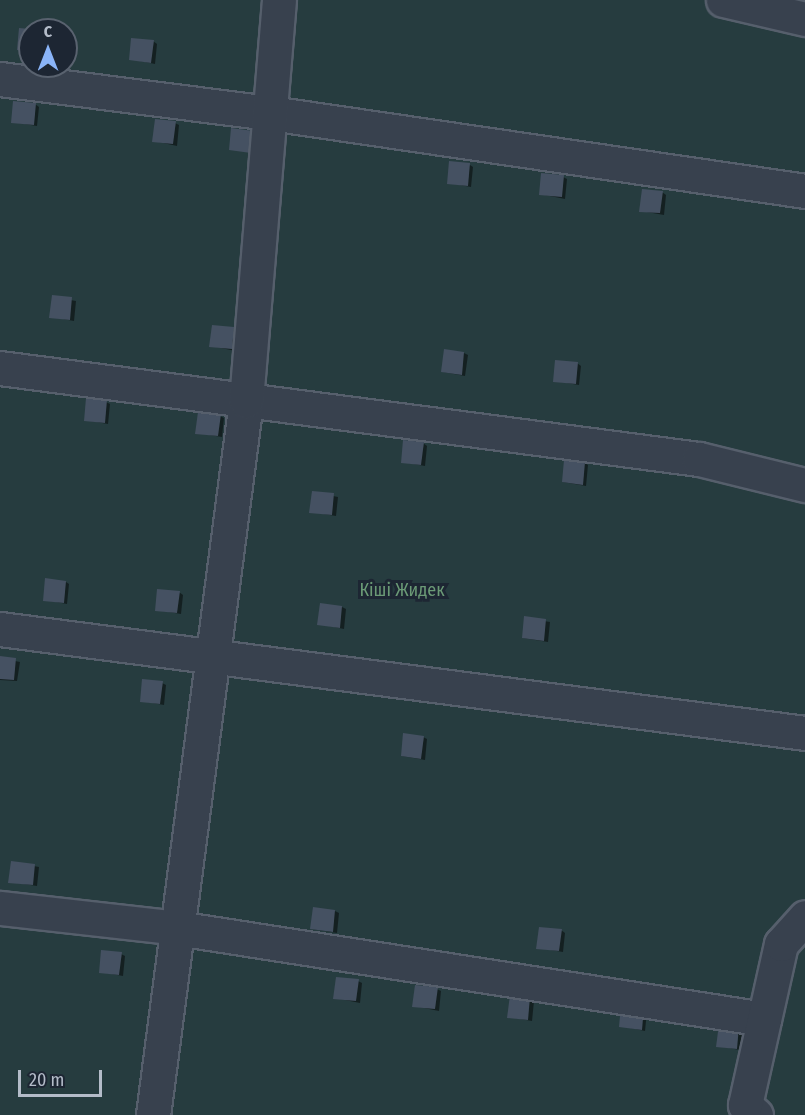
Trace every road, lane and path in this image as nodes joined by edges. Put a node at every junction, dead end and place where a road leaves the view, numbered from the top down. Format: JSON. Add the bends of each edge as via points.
{"nodes":[{"id":1,"x":279,"y":0,"type":"edge"},
{"id":2,"x":723,"y":0,"type":"edge"},
{"id":3,"x":805,"y":20,"type":"edge"},
{"id":4,"x":0,"y":80,"type":"edge"},
{"id":5,"x":270,"y":113,"type":"junction"},
{"id":6,"x":805,"y":191,"type":"edge"},
{"id":7,"x":0,"y":368,"type":"edge"},
{"id":8,"x":246,"y":400,"type":"junction"},
{"id":9,"x":805,"y":485,"type":"edge"},
{"id":10,"x":0,"y":629,"type":"edge"},
{"id":11,"x":213,"y":656,"type":"junction"},
{"id":12,"x":805,"y":733,"type":"edge"},
{"id":13,"x":0,"y":908,"type":"edge"},
{"id":14,"x":805,"y":916,"type":"edge"},
{"id":15,"x":177,"y":928,"type":"junction"},
{"id":16,"x":764,"y":1019,"type":"junction"},
{"id":17,"x":153,"y":1115,"type":"edge"},
{"id":18,"x":756,"y":1115,"type":"edge"}],
"edges":[{"from":1,"to":5,"type":"street"},
{"from":2,"to":3,"type":"street"},
{"from":4,"to":5,"type":"street"},
{"from":5,"to":6,"type":"street"},
{"from":5,"to":8,"type":"street"},
{"from":7,"to":8,"type":"street"},
{"from":8,"to":9,"type":"street","via":[[699,459]]},
{"from":8,"to":11,"type":"street"},
{"from":10,"to":11,"type":"street"},
{"from":11,"to":12,"type":"street"},
{"from":11,"to":15,"type":"street"},
{"from":13,"to":15,"type":"street"},
{"from":14,"to":16,"type":"street","via":[[781,944]]},
{"from":15,"to":16,"type":"street"},
{"from":15,"to":17,"type":"street"},
{"from":16,"to":18,"type":"street","via":[[745,1105]]}]}
